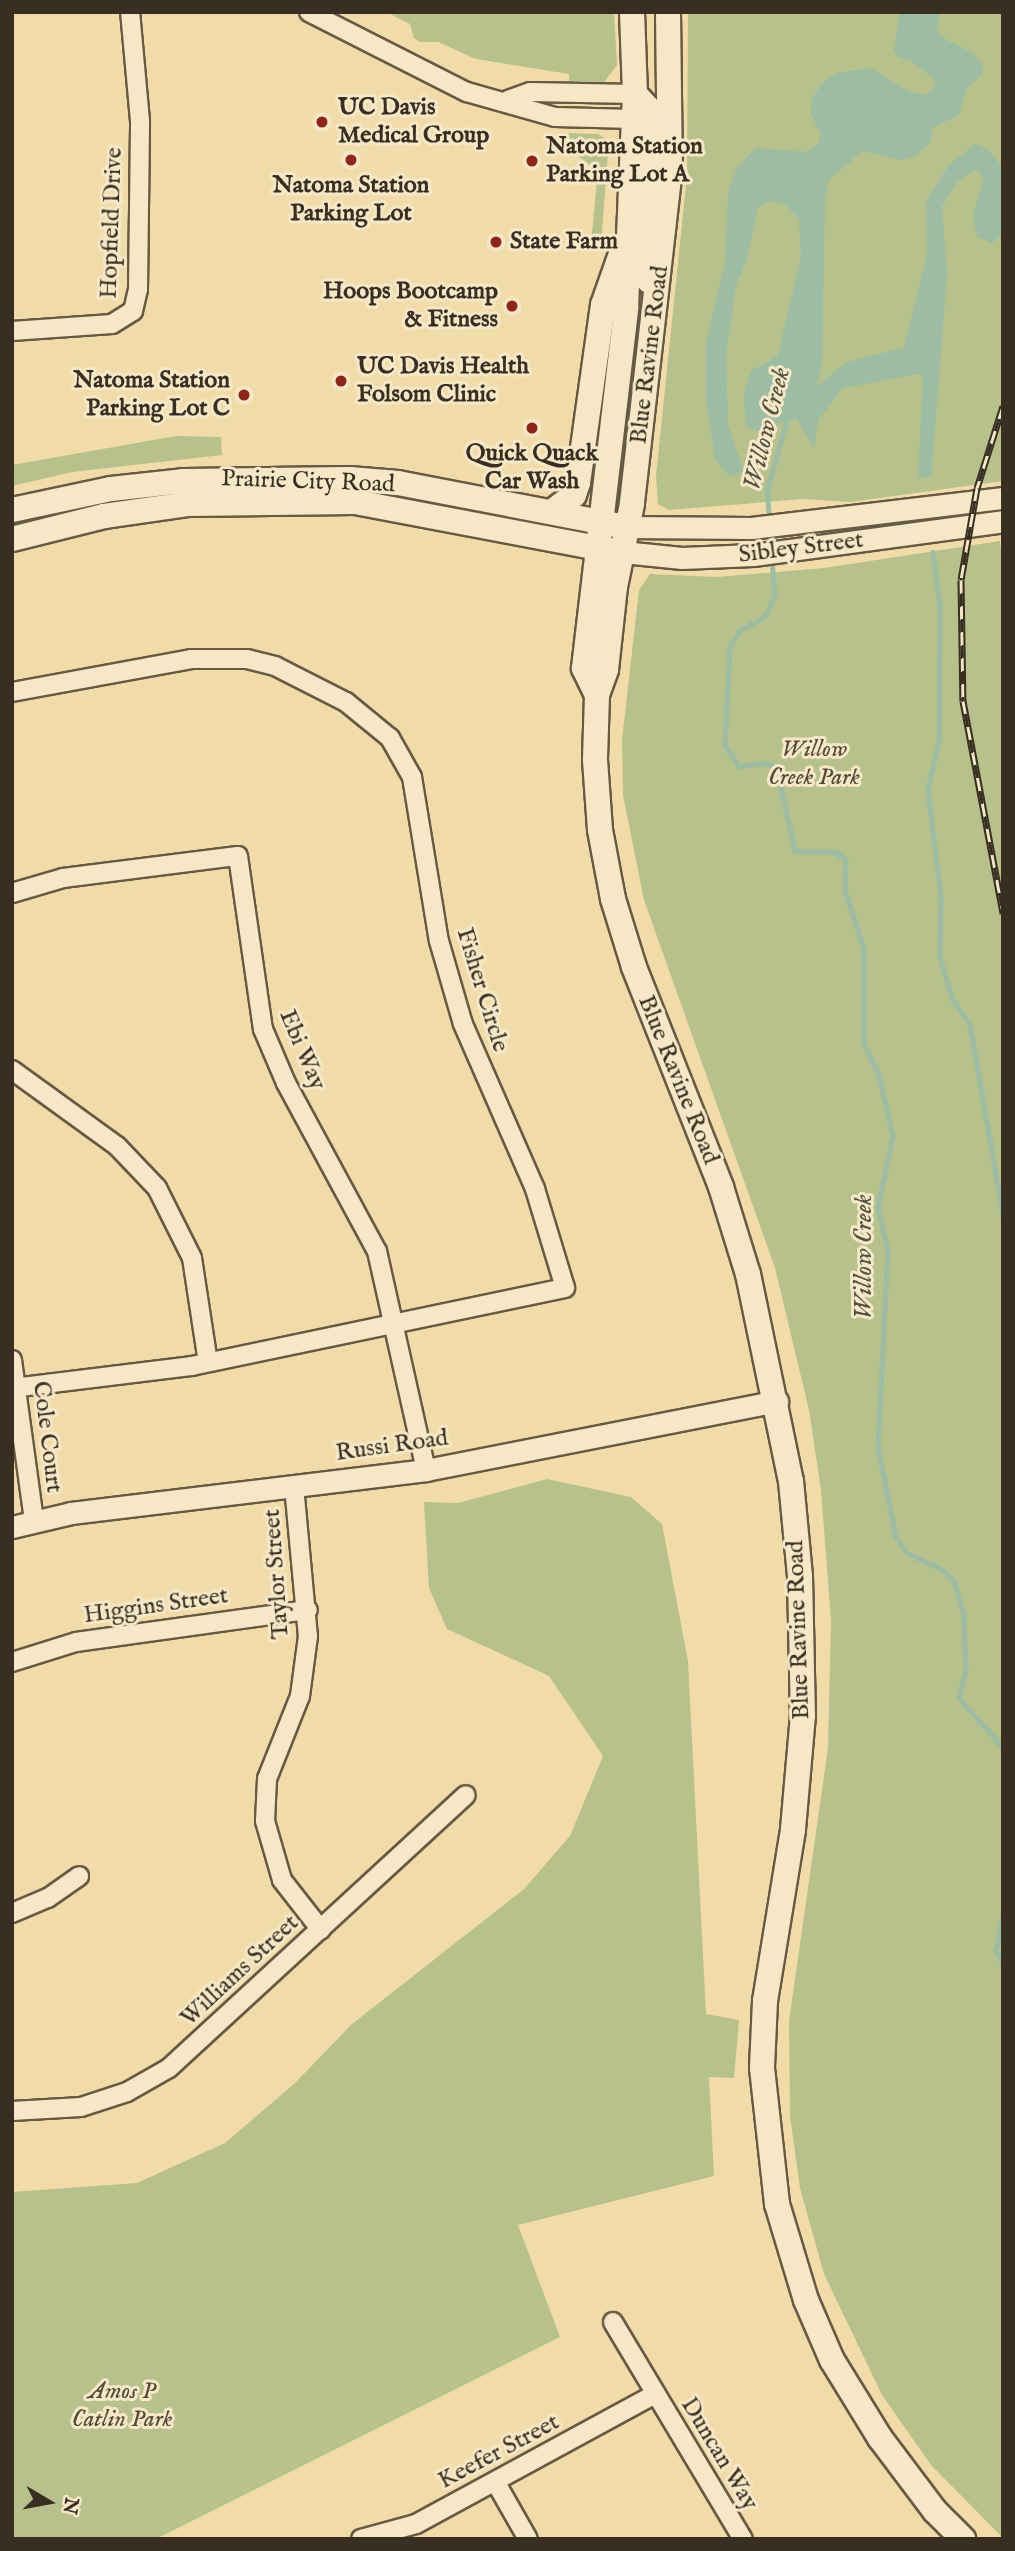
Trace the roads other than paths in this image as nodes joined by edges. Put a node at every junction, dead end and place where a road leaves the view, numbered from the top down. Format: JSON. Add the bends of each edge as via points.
{"nodes":[{"id":1,"x":130,"y":12,"type":"edge"},
{"id":2,"x":309,"y":12,"type":"edge"},
{"id":3,"x":632,"y":12,"type":"edge"},
{"id":4,"x":670,"y":16,"type":"edge"},
{"id":5,"x":508,"y":100,"type":"junction"},
{"id":6,"x":639,"y":107,"type":"junction"},
{"id":7,"x":626,"y":241,"type":"junction"},
{"id":8,"x":657,"y":301,"type":"junction"},
{"id":9,"x":12,"y":331,"type":"edge"},
{"id":10,"x":1003,"y":498,"type":"edge"},
{"id":11,"x":12,"y":510,"type":"edge"},
{"id":12,"x":554,"y":510,"type":"junction"},
{"id":13,"x":1003,"y":521,"type":"edge"},
{"id":14,"x":602,"y":523,"type":"junction"},
{"id":15,"x":628,"y":527,"type":"junction"},
{"id":16,"x":12,"y":539,"type":"edge"},
{"id":17,"x":611,"y":550,"type":"junction"},
{"id":18,"x":12,"y":692,"type":"edge"},
{"id":19,"x":12,"y":893,"type":"edge"},
{"id":20,"x":12,"y":1070,"type":"edge"},
{"id":21,"x":395,"y":1323,"type":"junction"},
{"id":22,"x":12,"y":1360,"type":"edge"},
{"id":23,"x":208,"y":1362,"type":"junction"},
{"id":24,"x":14,"y":1387,"type":"edge"},
{"id":25,"x":777,"y":1401,"type":"junction"},
{"id":26,"x":426,"y":1470,"type":"junction"},
{"id":27,"x":294,"y":1486,"type":"junction"},
{"id":28,"x":34,"y":1520,"type":"junction"},
{"id":29,"x":12,"y":1527,"type":"edge"},
{"id":30,"x":308,"y":1610,"type":"junction"},
{"id":31,"x":12,"y":1662,"type":"edge"},
{"id":32,"x":466,"y":1796,"type":"dead end"},
{"id":33,"x":79,"y":1876,"type":"dead end"},
{"id":34,"x":12,"y":1913,"type":"edge"},
{"id":35,"x":321,"y":1930,"type":"junction"},
{"id":36,"x":12,"y":2111,"type":"edge"},
{"id":37,"x":613,"y":2322,"type":"dead end"},
{"id":38,"x":654,"y":2394,"type":"junction"},
{"id":39,"x":496,"y":2483,"type":"junction"},
{"id":40,"x":361,"y":2539,"type":"edge"},
{"id":41,"x":528,"y":2539,"type":"edge"},
{"id":42,"x":743,"y":2539,"type":"edge"},
{"id":43,"x":962,"y":2539,"type":"edge"}],
"edges":[{"from":1,"to":9,"type":"street","name":"Hopfield Drive","via":[[139,121],[138,290],[133,311],[112,324]]},
{"from":2,"to":5,"type":"street","via":[[453,88]]},
{"from":3,"to":6,"type":"main road","name":"Blue Ravine Road"},
{"from":4,"to":6,"type":"main road"},
{"from":4,"to":8,"type":"main road","name":"Blue Ravine Road","via":[[672,136]]},
{"from":5,"to":6,"type":"street","via":[[530,92]]},
{"from":5,"to":6,"type":"street","via":[[529,112],[555,117]]},
{"from":6,"to":7,"type":"main road","name":"Blue Ravine Road"},
{"from":6,"to":8,"type":"main road","via":[[653,135],[643,258]]},
{"from":7,"to":12,"type":"main road","via":[[605,295],[578,483],[574,495]]},
{"from":7,"to":14,"type":"main road","name":"Blue Ravine Road","via":[[626,308]]},
{"from":8,"to":15,"type":"main road","name":"Blue Ravine Road"},
{"from":10,"to":15,"type":"street","name":"Sibley Street","via":[[751,527]]},
{"from":11,"to":12,"type":"main road","name":"Prairie City Road","via":[[111,489],[228,478],[398,483]]},
{"from":12,"to":14,"type":"main road","name":"Prairie City Road"},
{"from":13,"to":17,"type":"street","name":"Sibley Street","via":[[753,555],[682,558]]},
{"from":14,"to":15,"type":"main road","name":"Sibley Street"},
{"from":14,"to":17,"type":"main road","name":"Blue Ravine Road"},
{"from":15,"to":17,"type":"main road","name":"Blue Ravine Road"},
{"from":16,"to":17,"type":"main road","name":"Prairie City Road","via":[[104,516],[187,504],[355,502]]},
{"from":17,"to":25,"type":"main road","name":"Blue Ravine Road","via":[[584,668],[597,695],[597,800],[613,899],[661,1040],[721,1187],[748,1274]]},
{"from":18,"to":21,"type":"street","name":"Fisher Circle","via":[[191,659],[247,659],[296,676],[361,711],[402,756],[418,803],[430,898],[450,982],[479,1064],[535,1188],[565,1288]]},
{"from":19,"to":21,"type":"street","name":"Ebi Way","via":[[64,878],[238,856],[263,1028],[286,1083],[365,1224],[387,1284]]},
{"from":20,"to":23,"type":"street","via":[[117,1146],[157,1188],[192,1258]]},
{"from":21,"to":23,"type":"street","name":"Fisher Circle"},
{"from":21,"to":26,"type":"street","name":"Ebi Way"},
{"from":22,"to":24,"type":"street","name":"Cole Court"},
{"from":23,"to":24,"type":"street","name":"Fisher Circle"},
{"from":24,"to":28,"type":"street","name":"Cole Court"},
{"from":25,"to":26,"type":"street","name":"Russi Road"},
{"from":25,"to":43,"type":"main road","name":"Blue Ravine Road","via":[[797,1536],[803,1715],[793,1830],[765,2001],[763,2092],[771,2171],[795,2267],[832,2360],[887,2448]]},
{"from":26,"to":27,"type":"street","name":"Russi Road"},
{"from":27,"to":28,"type":"street","name":"Russi Road"},
{"from":27,"to":30,"type":"street","name":"Taylor Street"},
{"from":28,"to":29,"type":"street","name":"Russi Road"},
{"from":30,"to":31,"type":"street","name":"Higgins Street","via":[[76,1642]]},
{"from":30,"to":35,"type":"street","name":"Taylor Street","via":[[305,1672],[267,1779],[265,1821],[282,1881]]},
{"from":32,"to":35,"type":"street","name":"Williams Street"},
{"from":33,"to":34,"type":"street","via":[[48,1898]]},
{"from":35,"to":36,"type":"street","name":"Williams Street","via":[[188,2053],[149,2081],[81,2107]]},
{"from":37,"to":38,"type":"street","name":"Duncan Way"},
{"from":38,"to":39,"type":"street","name":"Keefer Street"},
{"from":38,"to":42,"type":"street","name":"Duncan Way"},
{"from":39,"to":40,"type":"street","name":"Keefer Street","via":[[416,2524]]},
{"from":39,"to":41,"type":"street"}]}
